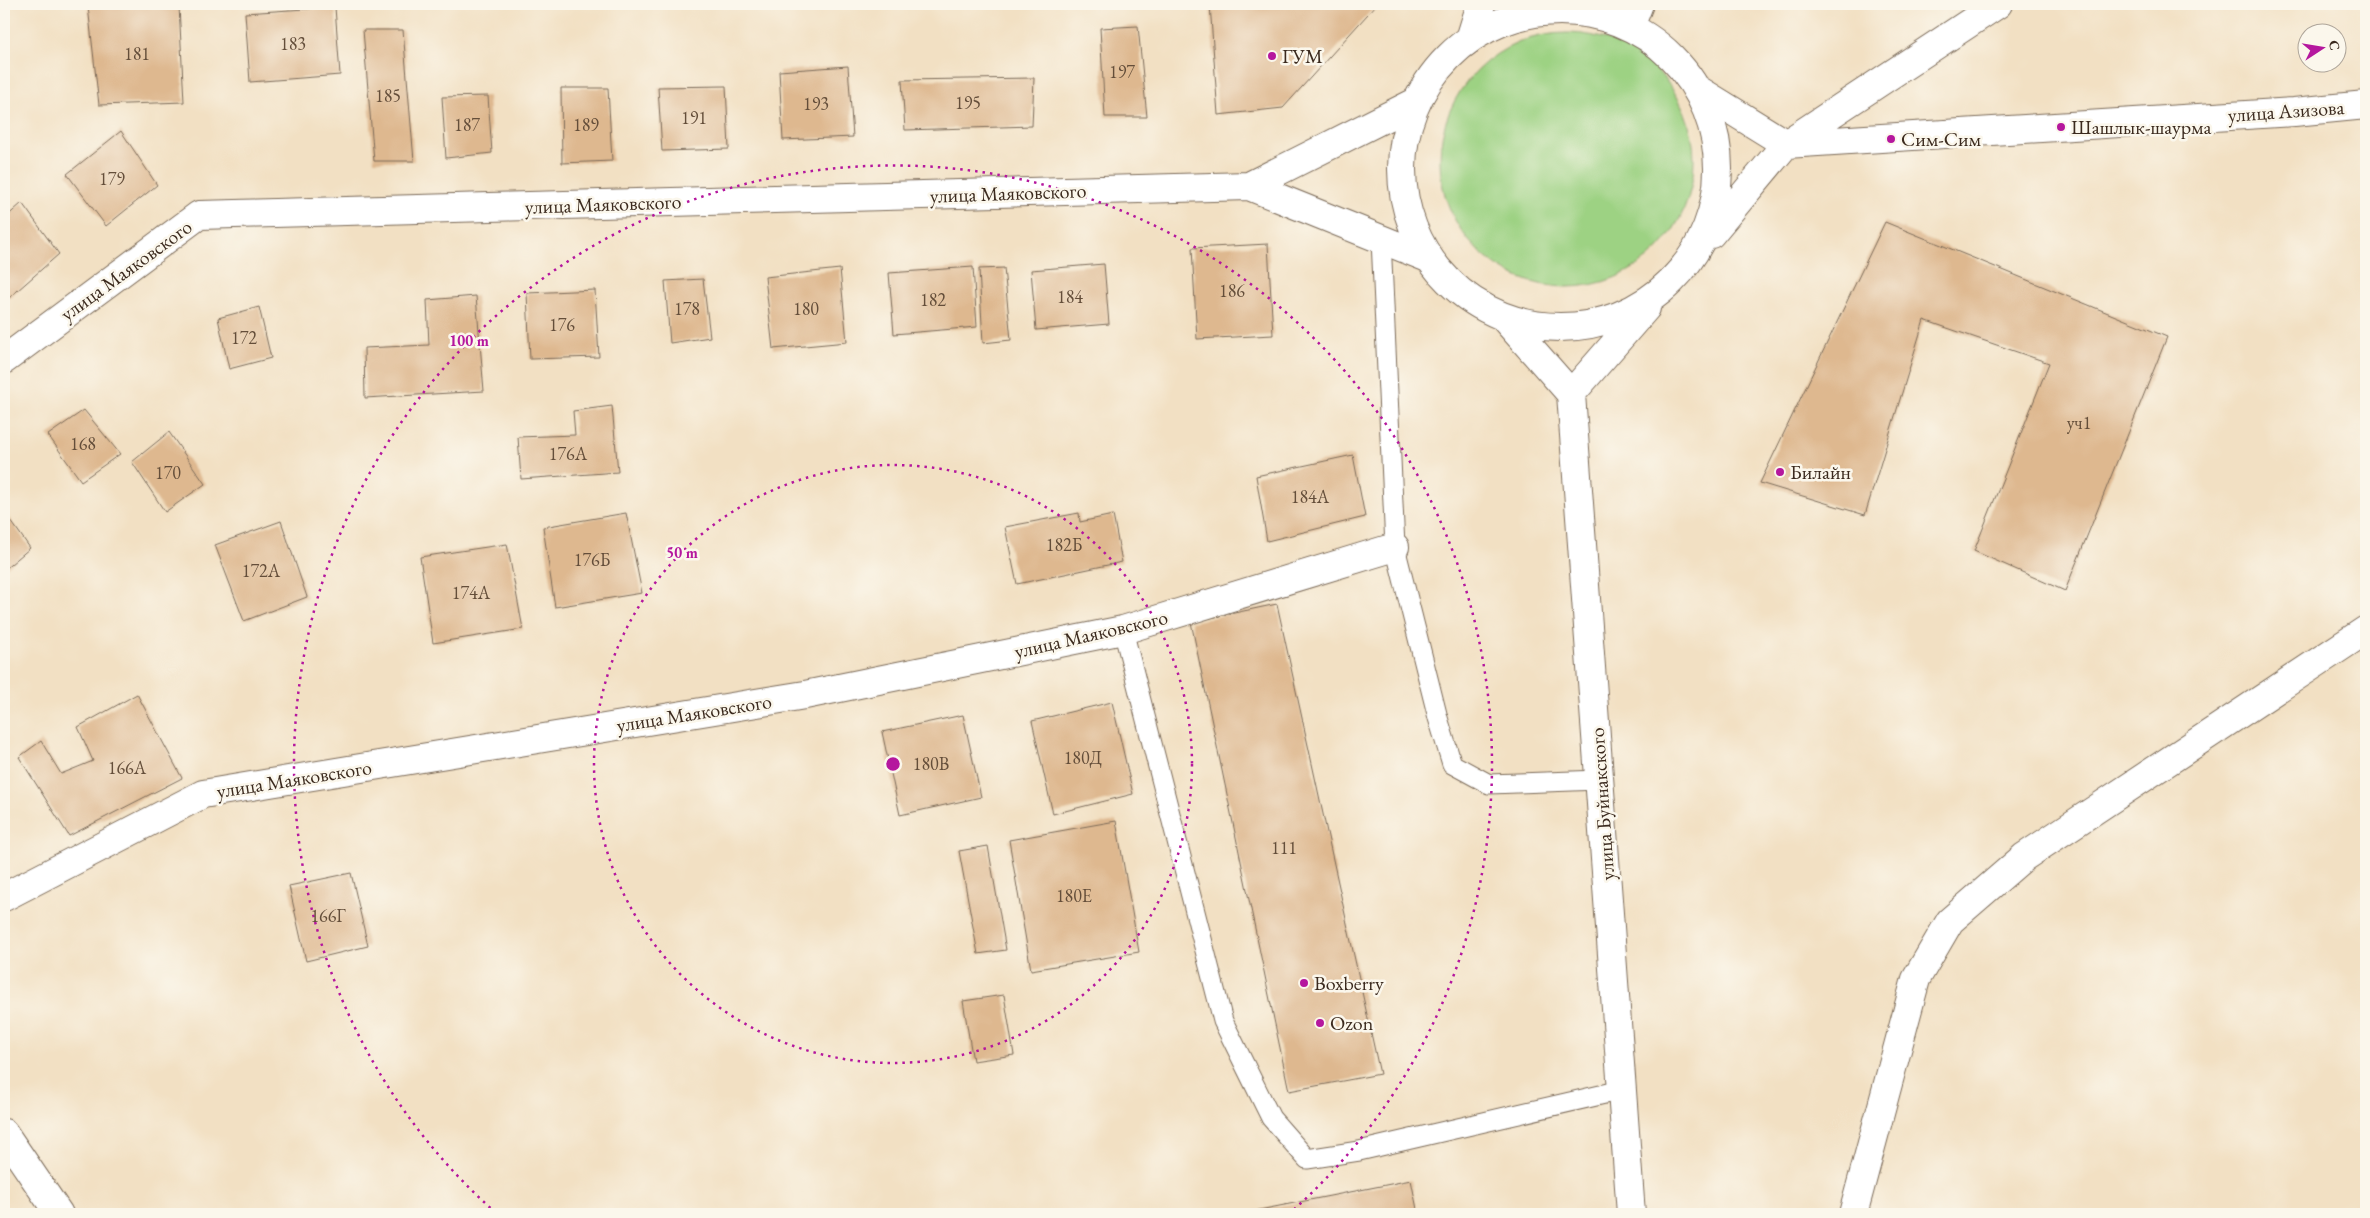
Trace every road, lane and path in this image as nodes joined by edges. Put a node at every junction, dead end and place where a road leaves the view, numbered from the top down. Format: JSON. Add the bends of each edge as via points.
{"nodes":[{"id":1,"x":1481,"y":4,"type":"edge"},
{"id":2,"x":1998,"y":4,"type":"edge"},
{"id":3,"x":1630,"y":11,"type":"edge"},
{"id":4,"x":1471,"y":36,"type":"junction"},
{"id":5,"x":1697,"y":89,"type":"junction"},
{"id":6,"x":1414,"y":103,"type":"junction"},
{"id":7,"x":2366,"y":105,"type":"edge"},
{"id":8,"x":1786,"y":144,"type":"junction"},
{"id":9,"x":1249,"y":186,"type":"junction"},
{"id":10,"x":1381,"y":239,"type":"junction"},
{"id":11,"x":1695,"y":253,"type":"junction"},
{"id":12,"x":1428,"y":258,"type":"junction"},
{"id":13,"x":1661,"y":292,"type":"junction"},
{"id":14,"x":1504,"y":318,"type":"junction"},
{"id":15,"x":4,"y":360,"type":"edge"},
{"id":16,"x":1572,"y":394,"type":"junction"},
{"id":17,"x":1395,"y":547,"type":"junction"},
{"id":18,"x":1123,"y":630,"type":"junction"},
{"id":19,"x":2366,"y":630,"type":"edge"},
{"id":20,"x":1600,"y":780,"type":"junction"},
{"id":21,"x":4,"y":898,"type":"edge"},
{"id":22,"x":1622,"y":1090,"type":"junction"},
{"id":23,"x":4,"y":1133,"type":"edge"},
{"id":24,"x":59,"y":1214,"type":"edge"},
{"id":25,"x":1631,"y":1214,"type":"edge"},
{"id":26,"x":1854,"y":1214,"type":"edge"}],
"edges":[{"from":1,"to":4,"type":"street"},
{"from":2,"to":8,"type":"street"},
{"from":3,"to":4,"type":"street","via":[[1532,11]]},
{"from":3,"to":5,"type":"street","via":[[1671,54]]},
{"from":4,"to":6,"type":"street","via":[[1442,61]]},
{"from":5,"to":8,"type":"street"},
{"from":5,"to":11,"type":"street","via":[[1717,144],[1716,202]]},
{"from":6,"to":9,"type":"street"},
{"from":6,"to":12,"type":"street","via":[[1401,153],[1407,214]]},
{"from":7,"to":8,"type":"street","name":"улица Азизова"},
{"from":8,"to":11,"type":"street"},
{"from":9,"to":10,"type":"street"},
{"from":9,"to":15,"type":"street","name":"улица Маяковского","via":[[199,215]]},
{"from":10,"to":12,"type":"street"},
{"from":10,"to":17,"type":"lane"},
{"from":11,"to":13,"type":"street"},
{"from":12,"to":14,"type":"street","via":[[1460,293]]},
{"from":13,"to":14,"type":"street","via":[[1616,318],[1561,328]]},
{"from":13,"to":16,"type":"street"},
{"from":14,"to":16,"type":"street"},
{"from":16,"to":20,"type":"street","name":"улица Буйнакского"},
{"from":17,"to":18,"type":"street","name":"улица Маяковского"},
{"from":17,"to":20,"type":"lane","via":[[1452,764],[1488,784]]},
{"from":18,"to":21,"type":"street","name":"улица Маяковского","via":[[805,695],[203,794]]},
{"from":18,"to":22,"type":"lane","via":[[1223,1021],[1271,1118],[1307,1160]]},
{"from":19,"to":26,"type":"street","via":[[2024,857],[1950,921],[1916,979]]},
{"from":20,"to":22,"type":"street","name":"улица Буйнакского"},
{"from":22,"to":25,"type":"street","name":"улица Буйнакского"},
{"from":23,"to":24,"type":"street"}]}
